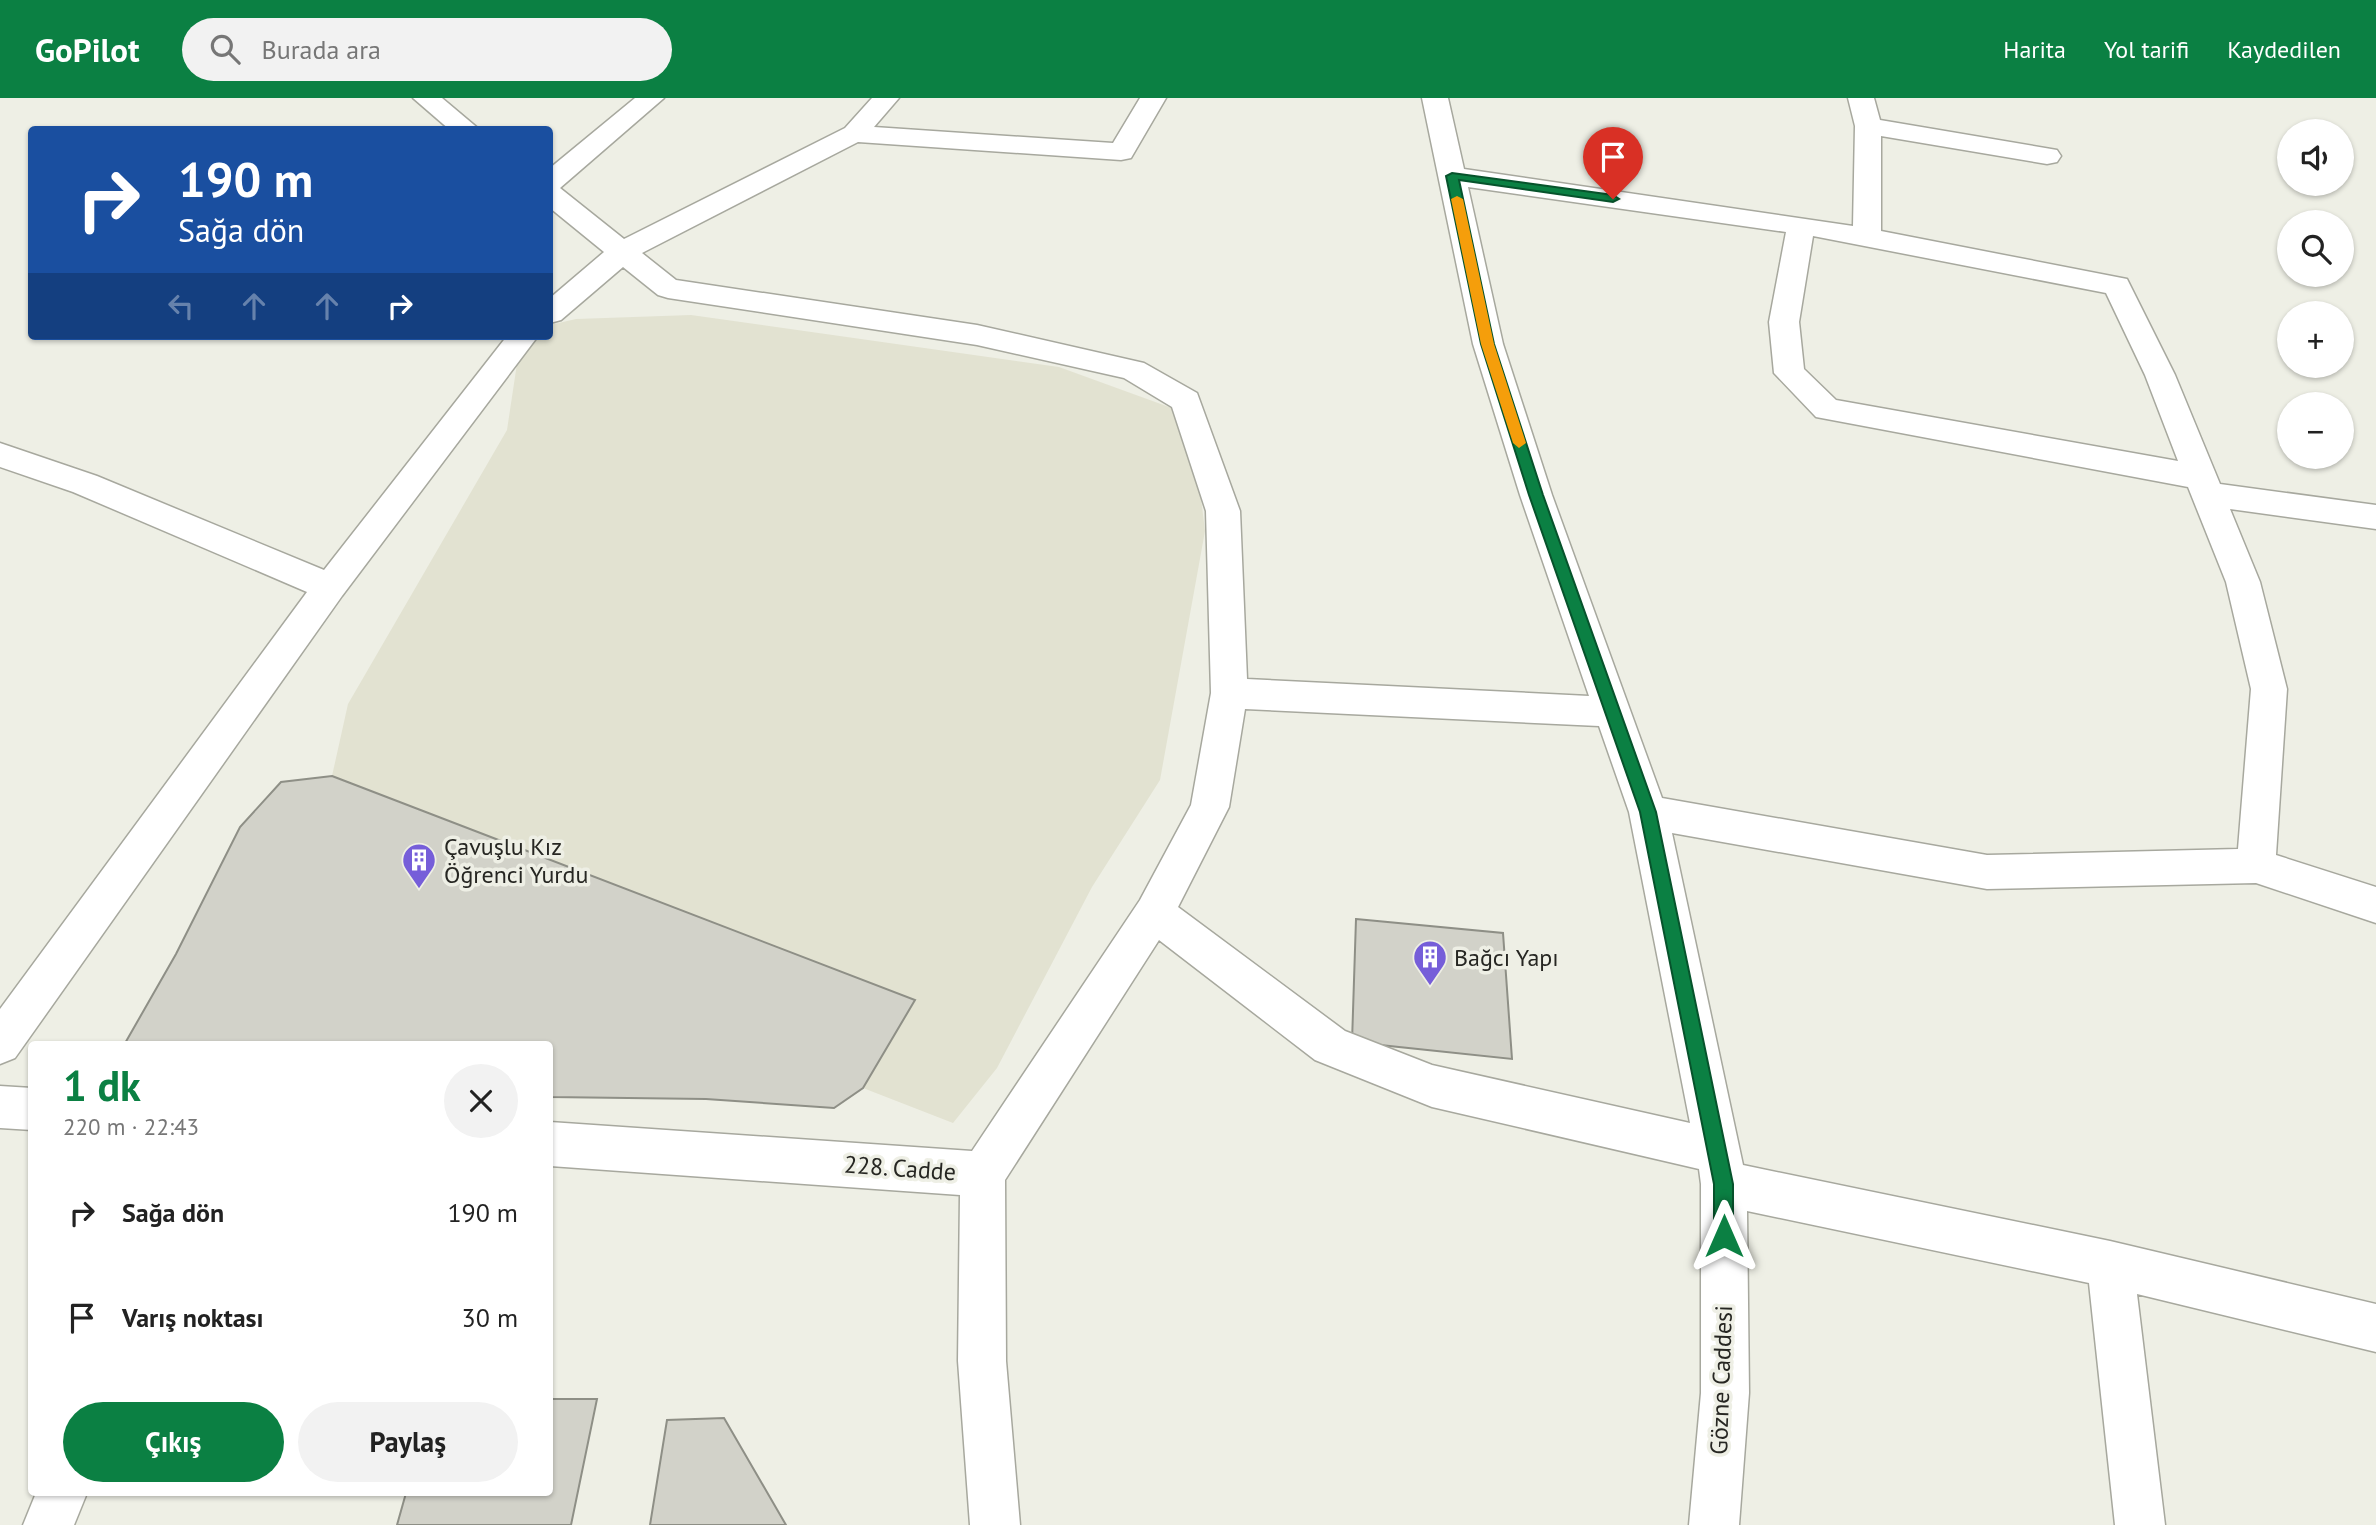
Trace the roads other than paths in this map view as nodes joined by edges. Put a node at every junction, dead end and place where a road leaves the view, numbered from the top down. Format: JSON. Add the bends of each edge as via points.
{"nodes":[{"id":1,"x":426,"y":98,"type":"edge"},
{"id":2,"x":651,"y":98,"type":"edge"},
{"id":3,"x":886,"y":98,"type":"edge"},
{"id":4,"x":1153,"y":98,"type":"edge"},
{"id":5,"x":1435,"y":98,"type":"edge"},
{"id":6,"x":1861,"y":98,"type":"edge"},
{"id":7,"x":462,"y":126,"type":"edge"},
{"id":8,"x":1868,"y":126,"type":"junction"},
{"id":9,"x":854,"y":134,"type":"junction"},
{"id":10,"x":2047,"y":156,"type":"dead end"},
{"id":11,"x":1452,"y":176,"type":"junction"},
{"id":12,"x":553,"y":180,"type":"edge"},
{"id":13,"x":553,"y":196,"type":"edge"},
{"id":14,"x":1801,"y":225,"type":"junction"},
{"id":15,"x":1867,"y":238,"type":"junction"},
{"id":16,"x":623,"y":251,"type":"junction"},
{"id":17,"x":553,"y":310,"type":"edge"},
{"id":18,"x":520,"y":340,"type":"edge"},
{"id":19,"x":0,"y":455,"type":"edge"},
{"id":20,"x":2204,"y":485,"type":"junction"},
{"id":21,"x":2376,"y":517,"type":"edge"},
{"id":22,"x":330,"y":587,"type":"junction"},
{"id":23,"x":1229,"y":693,"type":"junction"},
{"id":24,"x":1614,"y":712,"type":"junction"},
{"id":25,"x":1648,"y":812,"type":"junction"},
{"id":26,"x":2256,"y":866,"type":"junction"},
{"id":27,"x":2376,"y":905,"type":"edge"},
{"id":28,"x":1154,"y":913,"type":"junction"},
{"id":29,"x":0,"y":1044,"type":"edge"},
{"id":30,"x":0,"y":1107,"type":"edge"},
{"id":31,"x":28,"y":1109,"type":"edge"},
{"id":32,"x":553,"y":1144,"type":"edge"},
{"id":33,"x":1721,"y":1168,"type":"junction"},
{"id":34,"x":984,"y":1174,"type":"junction"},
{"id":35,"x":2110,"y":1264,"type":"junction"},
{"id":36,"x":2376,"y":1328,"type":"edge"},
{"id":37,"x":61,"y":1496,"type":"edge"},
{"id":38,"x":48,"y":1525,"type":"edge"},
{"id":39,"x":995,"y":1525,"type":"edge"},
{"id":40,"x":1714,"y":1525,"type":"edge"},
{"id":41,"x":2140,"y":1525,"type":"edge"}],
"edges":[{"from":1,"to":7,"type":"street"},
{"from":2,"to":12,"type":"street"},
{"from":3,"to":9,"type":"street"},
{"from":4,"to":9,"type":"street","via":[[1121,152]]},
{"from":5,"to":11,"type":"street","name":"Gözne Caddesi"},
{"from":6,"to":8,"type":"street"},
{"from":8,"to":10,"type":"street"},
{"from":8,"to":15,"type":"street"},
{"from":9,"to":16,"type":"street"},
{"from":11,"to":14,"type":"street"},
{"from":11,"to":24,"type":"street","name":"Gözne Caddesi","via":[[1488,344],[1536,495]]},
{"from":13,"to":16,"type":"street"},
{"from":14,"to":15,"type":"street"},
{"from":14,"to":20,"type":"street","via":[[1784,322],[1788,373],[1827,409]]},
{"from":15,"to":20,"type":"street","via":[[2117,286],[2160,375]]},
{"from":16,"to":17,"type":"street"},
{"from":16,"to":23,"type":"street","via":[[668,288],[977,335],[1133,370],[1186,401],[1223,511]]},
{"from":18,"to":22,"type":"street"},
{"from":19,"to":22,"type":"street","via":[[85,484]]},
{"from":20,"to":21,"type":"street"},
{"from":20,"to":26,"type":"street","via":[[2243,582],[2269,690]]},
{"from":22,"to":29,"type":"street"},
{"from":23,"to":24,"type":"street"},
{"from":23,"to":28,"type":"street","via":[[1210,807]]},
{"from":24,"to":25,"type":"street","name":"Gözne Caddesi"},
{"from":25,"to":26,"type":"street","via":[[1987,872]]},
{"from":25,"to":33,"type":"street","name":"Gözne Caddesi"},
{"from":26,"to":27,"type":"street"},
{"from":28,"to":33,"type":"street","via":[[1330,1046],[1432,1086]]},
{"from":28,"to":34,"type":"street"},
{"from":30,"to":31,"type":"street"},
{"from":32,"to":34,"type":"street","name":"228. Cadde"},
{"from":33,"to":35,"type":"street"},
{"from":33,"to":40,"type":"street","name":"Gözne Caddesi","via":[[1725,1393]]},
{"from":34,"to":39,"type":"street","name":"228. Cadde","via":[[982,1361]]},
{"from":35,"to":36,"type":"street"},
{"from":35,"to":41,"type":"street"},
{"from":37,"to":38,"type":"street"}]}
